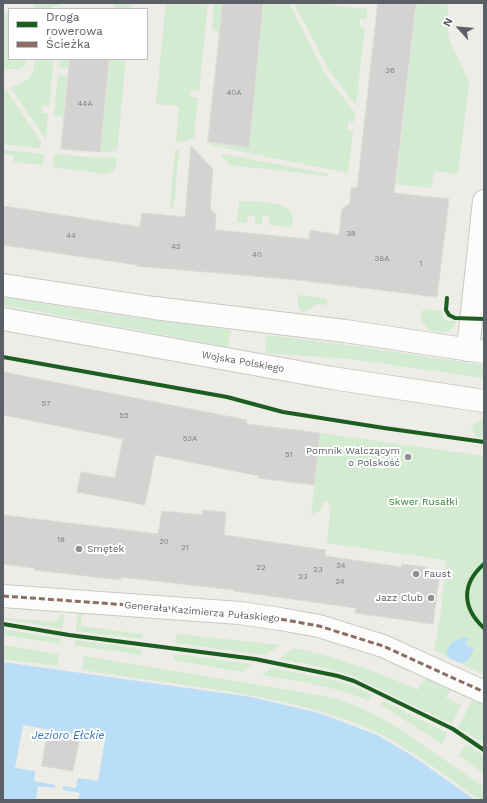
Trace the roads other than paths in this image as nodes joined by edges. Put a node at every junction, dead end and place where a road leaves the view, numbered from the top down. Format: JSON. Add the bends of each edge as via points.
{"nodes":[{"id":1,"x":484,"y":201,"type":"edge"},
{"id":2,"x":3,"y":285,"type":"edge"},
{"id":3,"x":3,"y":318,"type":"edge"},
{"id":4,"x":476,"y":351,"type":"edge"},
{"id":5,"x":484,"y":401,"type":"edge"},
{"id":6,"x":3,"y":596,"type":"edge"},
{"id":7,"x":484,"y":692,"type":"edge"}],
"edges":[{"from":1,"to":4,"type":"street"},
{"from":2,"to":4,"type":"street"},
{"from":3,"to":5,"type":"street","name":"Wojska Polskiego","via":[[332,378]]},
{"from":6,"to":7,"type":"street","name":"Generała Kazimierza Pułaskiego","via":[[240,614],[319,626],[406,655]]}]}
